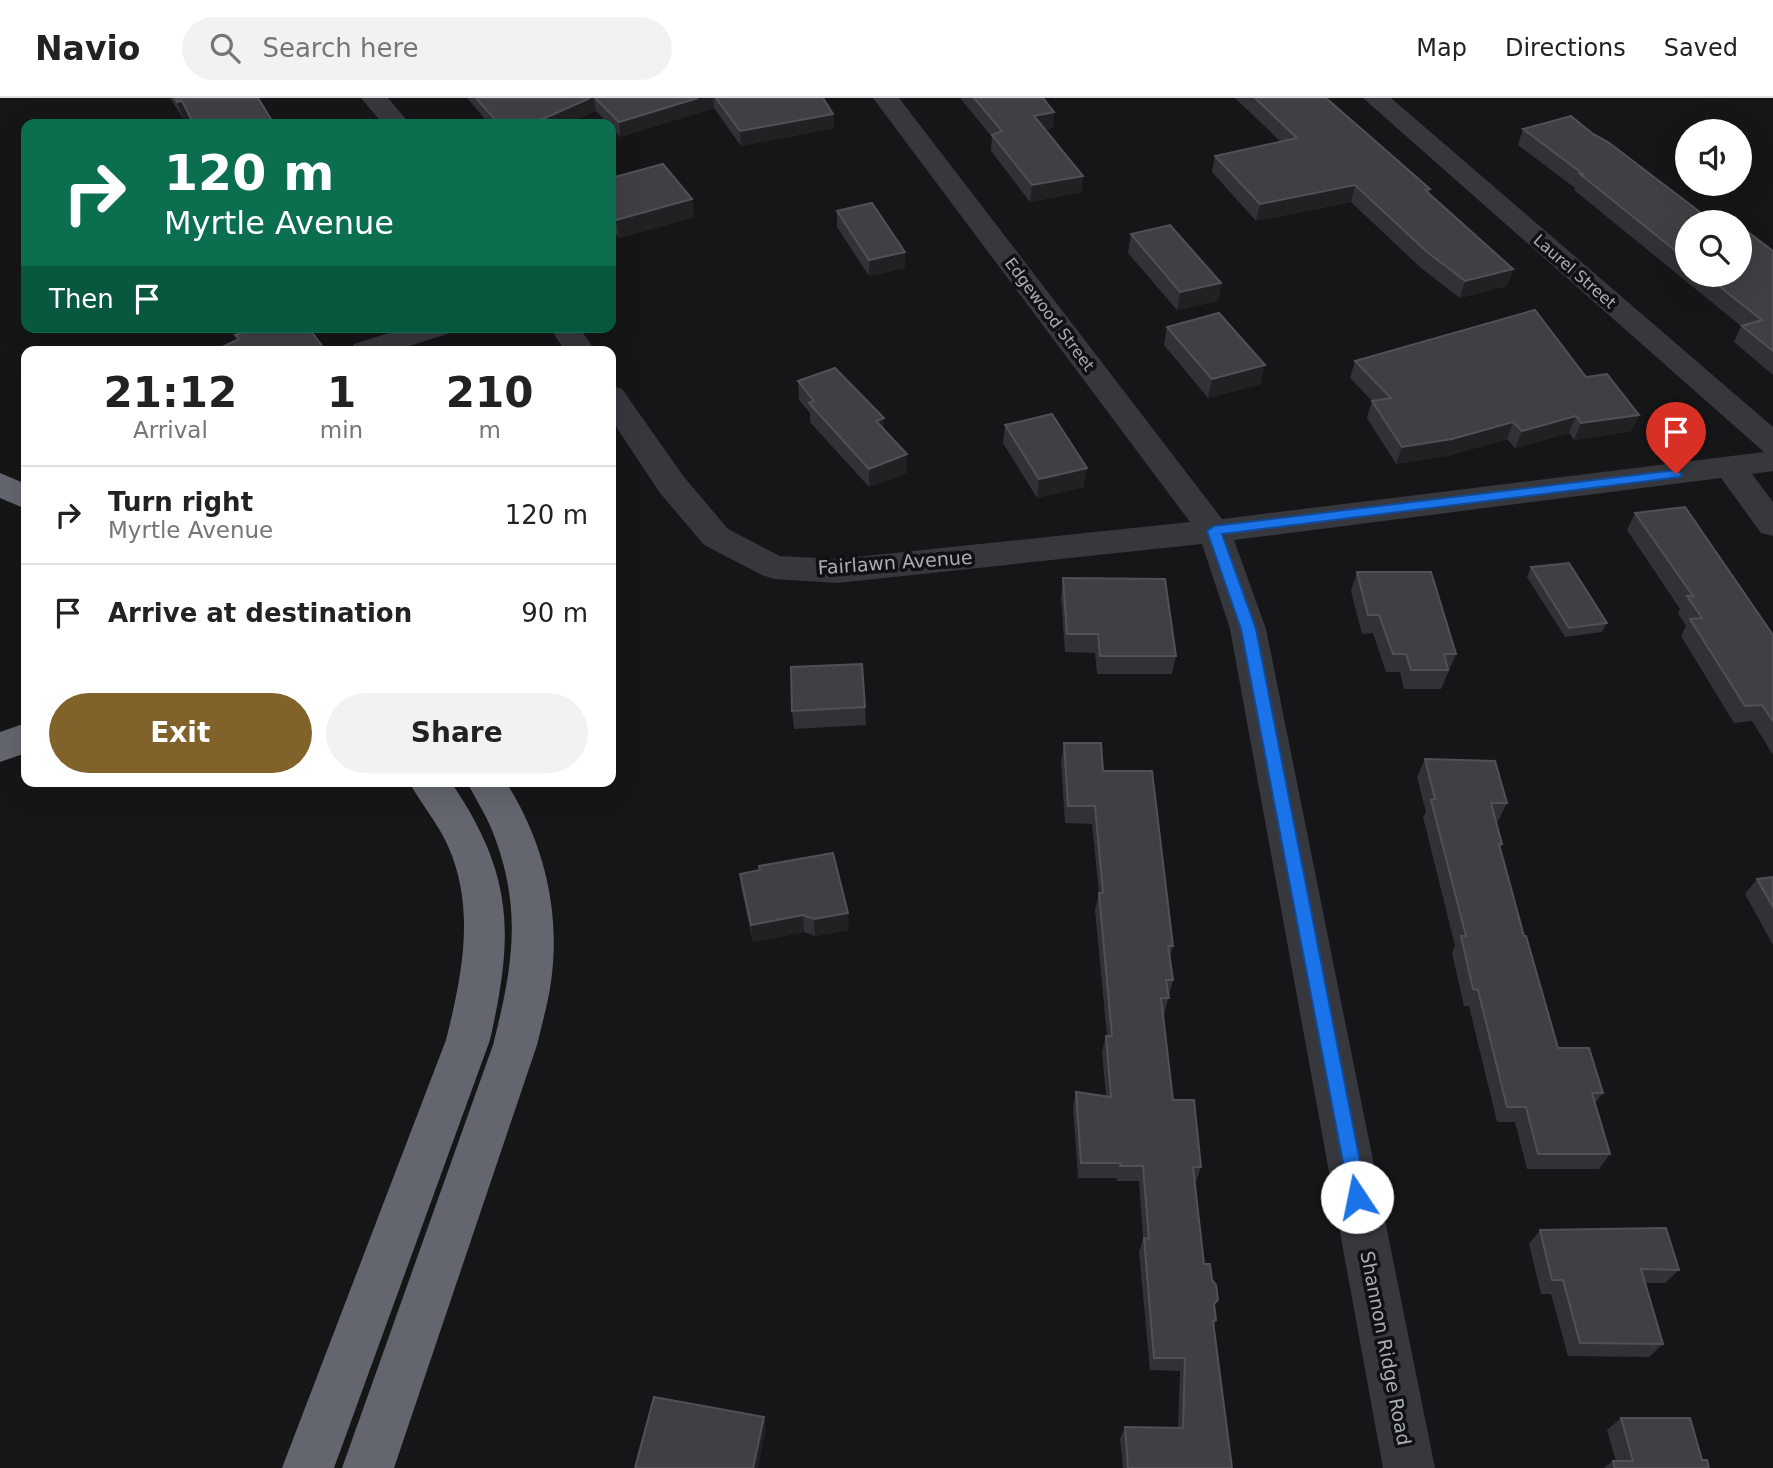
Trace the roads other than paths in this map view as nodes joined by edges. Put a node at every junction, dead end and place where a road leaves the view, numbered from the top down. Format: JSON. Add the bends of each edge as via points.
{"nodes":[{"id":1,"x":374,"y":98,"type":"edge"},
{"id":2,"x":886,"y":98,"type":"edge"},
{"id":3,"x":1376,"y":98,"type":"edge"},
{"id":4,"x":393,"y":119,"type":"edge"},
{"id":5,"x":420,"y":333,"type":"edge"},
{"id":6,"x":378,"y":346,"type":"edge"},
{"id":7,"x":616,"y":403,"type":"edge"},
{"id":8,"x":1773,"y":444,"type":"edge"},
{"id":9,"x":1773,"y":461,"type":"edge"},
{"id":10,"x":1730,"y":468,"type":"junction"},
{"id":11,"x":0,"y":484,"type":"edge"},
{"id":12,"x":21,"y":495,"type":"edge"},
{"id":13,"x":1773,"y":525,"type":"edge"},
{"id":14,"x":1214,"y":531,"type":"junction"},
{"id":15,"x":21,"y":739,"type":"edge"},
{"id":16,"x":0,"y":747,"type":"edge"},
{"id":17,"x":432,"y":787,"type":"edge"},
{"id":18,"x":489,"y":787,"type":"edge"},
{"id":19,"x":308,"y":1468,"type":"edge"},
{"id":20,"x":368,"y":1468,"type":"edge"},
{"id":21,"x":1409,"y":1468,"type":"edge"}],
"edges":[{"from":1,"to":4,"type":"street"},
{"from":2,"to":14,"type":"street","name":"Edgewood Street"},
{"from":3,"to":8,"type":"street","name":"Laurel Street"},
{"from":5,"to":6,"type":"street"},
{"from":7,"to":14,"type":"street","name":"Fairlawn Avenue","via":[[671,485],[716,537],[774,567],[837,571]]},
{"from":9,"to":10,"type":"street","name":"Fairlawn Avenue"},
{"from":10,"to":13,"type":"street"},
{"from":10,"to":14,"type":"street","name":"Fairlawn Avenue"},
{"from":11,"to":12,"type":"highway"},
{"from":14,"to":21,"type":"street","name":"Shannon Ridge Road","via":[[1248,629]]},
{"from":15,"to":16,"type":"highway"},
{"from":17,"to":19,"type":"highway","via":[[461,828],[480,877],[487,930],[483,981],[468,1040]]},
{"from":18,"to":20,"type":"highway","via":[[506,811],[525,865],[534,924],[530,981],[515,1045]]}]}
